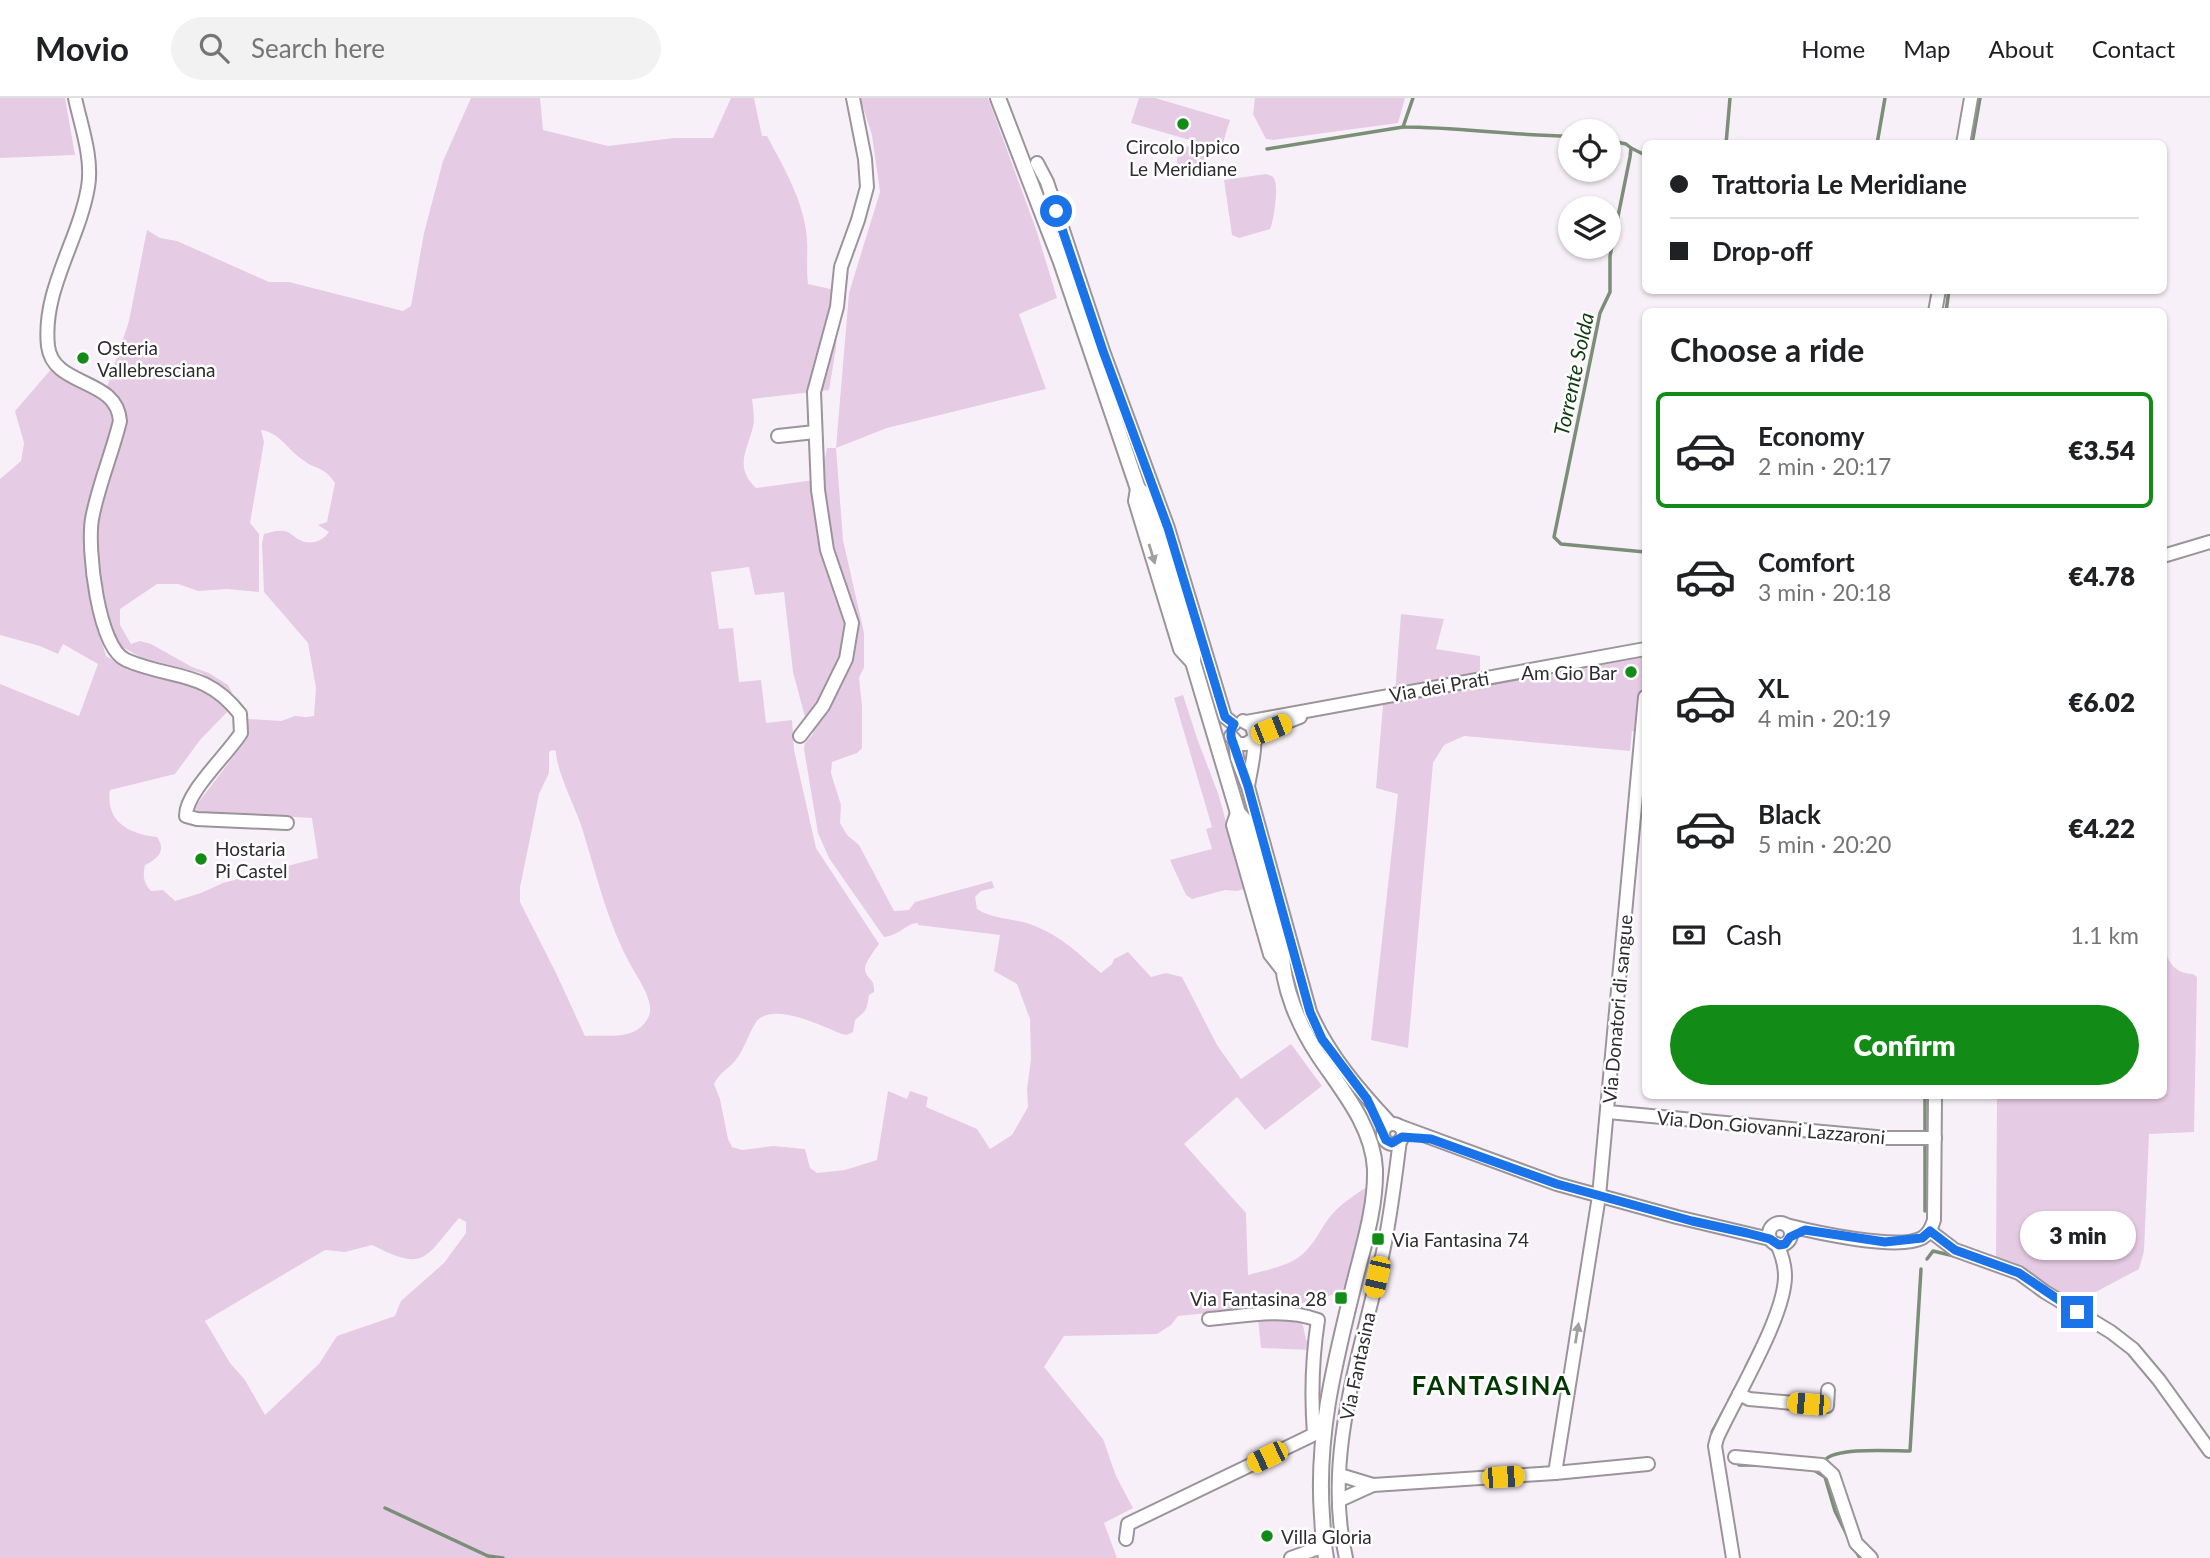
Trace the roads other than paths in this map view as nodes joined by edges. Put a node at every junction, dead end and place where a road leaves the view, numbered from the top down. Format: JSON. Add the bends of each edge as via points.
{"nodes":[{"id":1,"x":75,"y":98,"type":"edge"},
{"id":2,"x":853,"y":98,"type":"edge"},
{"id":3,"x":998,"y":98,"type":"edge"},
{"id":4,"x":1970,"y":98,"type":"edge"},
{"id":5,"x":1964,"y":140,"type":"edge"},
{"id":6,"x":1037,"y":163,"type":"dead end"},
{"id":7,"x":815,"y":432,"type":"junction"},
{"id":8,"x":778,"y":436,"type":"dead end"},
{"id":9,"x":2210,"y":541,"type":"edge"},
{"id":10,"x":2167,"y":555,"type":"edge"},
{"id":11,"x":1642,"y":650,"type":"edge"},
{"id":12,"x":1316,"y":710,"type":"junction"},
{"id":13,"x":1237,"y":724,"type":"junction"},
{"id":14,"x":1213,"y":729,"type":"junction"},
{"id":15,"x":1642,"y":731,"type":"edge"},
{"id":16,"x":800,"y":736,"type":"dead end"},
{"id":17,"x":1252,"y":739,"type":"junction"},
{"id":18,"x":1234,"y":741,"type":"junction"},
{"id":19,"x":1219,"y":747,"type":"junction"},
{"id":20,"x":1248,"y":786,"type":"junction"},
{"id":21,"x":287,"y":823,"type":"dead end"},
{"id":22,"x":1935,"y":1099,"type":"edge"},
{"id":23,"x":1608,"y":1112,"type":"junction"},
{"id":24,"x":1393,"y":1133,"type":"junction"},
{"id":25,"x":1934,"y":1138,"type":"junction"},
{"id":26,"x":1599,"y":1196,"type":"junction"},
{"id":27,"x":1930,"y":1231,"type":"junction"},
{"id":28,"x":1780,"y":1236,"type":"junction"},
{"id":29,"x":1209,"y":1319,"type":"dead end"},
{"id":30,"x":1828,"y":1391,"type":"dead end"},
{"id":31,"x":1739,"y":1394,"type":"junction"},
{"id":32,"x":1318,"y":1432,"type":"junction"},
{"id":33,"x":2210,"y":1451,"type":"edge"},
{"id":34,"x":1735,"y":1457,"type":"dead end"},
{"id":35,"x":1648,"y":1464,"type":"dead end"},
{"id":36,"x":1555,"y":1473,"type":"junction"},
{"id":37,"x":1340,"y":1475,"type":"junction"},
{"id":38,"x":1373,"y":1485,"type":"junction"},
{"id":39,"x":1340,"y":1500,"type":"junction"},
{"id":40,"x":1126,"y":1539,"type":"dead end"},
{"id":41,"x":1323,"y":1554,"type":"edge"},
{"id":42,"x":1291,"y":1558,"type":"edge"},
{"id":43,"x":1346,"y":1558,"type":"edge"},
{"id":44,"x":1733,"y":1558,"type":"edge"},
{"id":45,"x":1871,"y":1558,"type":"edge"}],
"edges":[{"from":1,"to":21,"type":"street","via":[[90,165],[88,187],[51,299],[48,347],[53,363],[106,393],[119,410],[120,421],[92,521],[102,620],[108,640],[122,659],[194,678],[240,714],[241,733],[193,796],[187,816]]},
{"from":2,"to":7,"type":"street","via":[[867,187],[841,267],[837,307],[814,392]]},
{"from":3,"to":14,"type":"street","via":[[1061,262],[1138,489],[1147,497],[1194,645],[1193,663]]},
{"from":4,"to":5,"type":"street"},
{"from":6,"to":13,"type":"street","via":[[1168,528],[1225,717]]},
{"from":7,"to":8,"type":"street"},
{"from":7,"to":16,"type":"street","via":[[827,550],[852,623],[846,659],[823,706]]},
{"from":9,"to":10,"type":"street"},
{"from":11,"to":12,"type":"street","name":"Via dei Prati"},
{"from":12,"to":13,"type":"street","name":"Via dei Prati"},
{"from":12,"to":17,"type":"street","name":"Via dei Prati"},
{"from":13,"to":14,"type":"street","name":"Via dei Prati"},
{"from":13,"to":17,"type":"street","via":[[1254,729]]},
{"from":13,"to":18,"type":"street","via":[[1230,734]]},
{"from":14,"to":19,"type":"street"},
{"from":15,"to":23,"type":"street","name":"Via Donatori di sangue"},
{"from":17,"to":18,"type":"street","name":"Via dei Prati","via":[[1246,744]]},
{"from":17,"to":20,"type":"street"},
{"from":18,"to":19,"type":"street","name":"Via dei Prati"},
{"from":18,"to":20,"type":"street"},
{"from":19,"to":32,"type":"street","via":[[1238,813],[1246,822],[1282,951],[1282,968],[1304,1030],[1361,1122],[1375,1166],[1370,1218]]},
{"from":20,"to":24,"type":"street","via":[[1310,1012],[1322,1039]]},
{"from":22,"to":25,"type":"street"},
{"from":23,"to":25,"type":"street","name":"Via Don Giovanni Lazzaroni","via":[[1887,1138]]},
{"from":23,"to":26,"type":"street","name":"Via Donatori di sangue"},
{"from":24,"to":26,"type":"street","via":[[1431,1139]]},
{"from":24,"to":37,"type":"street","name":"Via Fantasina","via":[[1395,1176],[1384,1250],[1346,1410]]},
{"from":25,"to":27,"type":"street","via":[[1934,1220]]},
{"from":26,"to":28,"type":"street","via":[[1692,1221]]},
{"from":36,"to":26,"type":"street","name":"Via Donatori di sangue","one_way":true},
{"from":27,"to":28,"type":"street","via":[[1922,1238],[1885,1242],[1805,1230]]},
{"from":27,"to":33,"type":"street","via":[[1955,1250],[2019,1273],[2133,1349]]},
{"from":28,"to":31,"type":"street","via":[[1783,1290],[1773,1323]]},
{"from":29,"to":32,"type":"street","via":[[1287,1313],[1318,1320],[1311,1389]]},
{"from":30,"to":31,"type":"street","via":[[1827,1406],[1748,1399]]},
{"from":31,"to":44,"type":"street","via":[[1715,1446]]},
{"from":32,"to":40,"type":"street","name":"Via Fantasina","via":[[1128,1524]]},
{"from":32,"to":41,"type":"street","name":"Via Fantasina"},
{"from":34,"to":45,"type":"street","via":[[1822,1465],[1833,1475],[1856,1543]]},
{"from":35,"to":36,"type":"street"},
{"from":36,"to":38,"type":"street"},
{"from":37,"to":38,"type":"street"},
{"from":37,"to":39,"type":"street","name":"Via Fantasina"},
{"from":38,"to":39,"type":"street"},
{"from":39,"to":43,"type":"street","name":"Via Fantasina"},
{"from":41,"to":42,"type":"street"}]}
